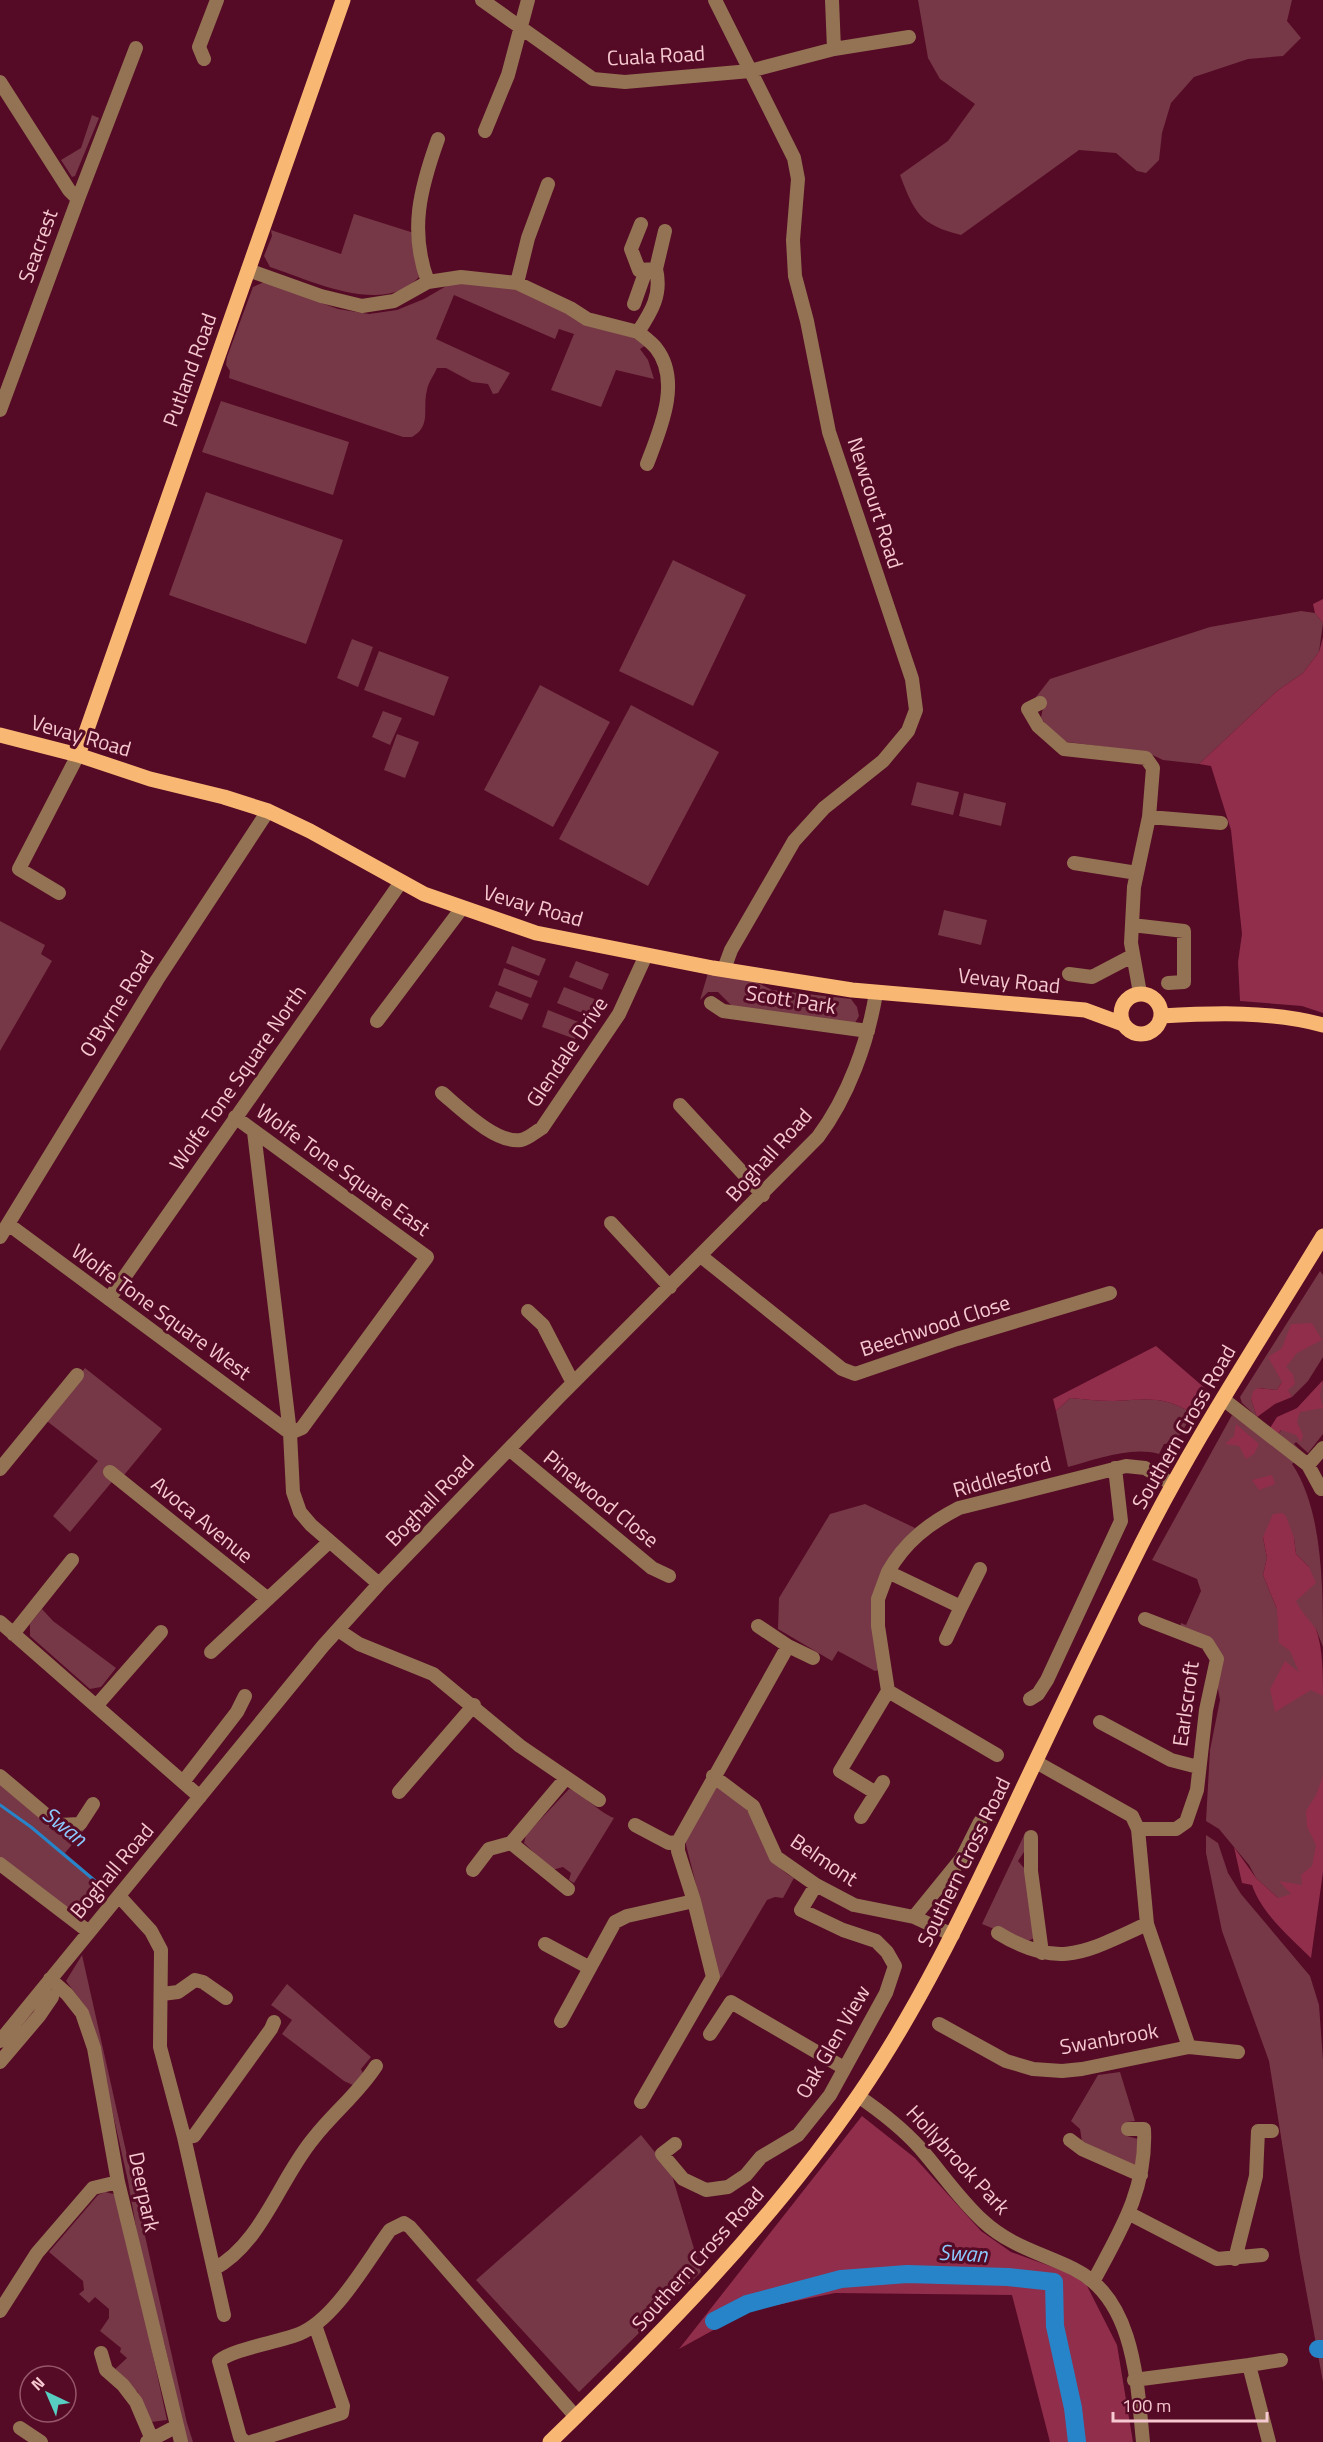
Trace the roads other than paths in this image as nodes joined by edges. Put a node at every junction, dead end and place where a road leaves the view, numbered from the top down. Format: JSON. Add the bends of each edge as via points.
{"nodes":[{"id":1,"x":217,"y":0,"type":"edge"},
{"id":2,"x":343,"y":0,"type":"edge"},
{"id":3,"x":482,"y":0,"type":"edge"},
{"id":4,"x":528,"y":0,"type":"edge"},
{"id":5,"x":715,"y":0,"type":"edge"},
{"id":6,"x":832,"y":0,"type":"edge"},
{"id":7,"x":523,"y":28,"type":"junction"},
{"id":8,"x":909,"y":37,"type":"dead end"},
{"id":9,"x":136,"y":48,"type":"dead end"},
{"id":10,"x":834,"y":49,"type":"junction"},
{"id":11,"x":204,"y":59,"type":"dead end"},
{"id":12,"x":750,"y":71,"type":"junction"},
{"id":13,"x":0,"y":82,"type":"edge"},
{"id":14,"x":485,"y":131,"type":"dead end"},
{"id":15,"x":438,"y":139,"type":"dead end"},
{"id":16,"x":548,"y":184,"type":"dead end"},
{"id":17,"x":78,"y":199,"type":"junction"},
{"id":18,"x":641,"y":224,"type":"dead end"},
{"id":19,"x":665,"y":231,"type":"dead end"},
{"id":20,"x":651,"y":269,"type":"junction"},
{"id":21,"x":248,"y":270,"type":"junction"},
{"id":22,"x":428,"y":282,"type":"junction"},
{"id":23,"x":517,"y":283,"type":"junction"},
{"id":24,"x":634,"y":304,"type":"dead end"},
{"id":25,"x":638,"y":332,"type":"junction"},
{"id":26,"x":0,"y":410,"type":"edge"},
{"id":27,"x":647,"y":464,"type":"dead end"},
{"id":28,"x":1040,"y":703,"type":"dead end"},
{"id":29,"x":0,"y":735,"type":"edge"},
{"id":30,"x":78,"y":755,"type":"junction"},
{"id":31,"x":268,"y":811,"type":"junction"},
{"id":32,"x":1149,"y":817,"type":"junction"},
{"id":33,"x":1221,"y":823,"type":"dead end"},
{"id":34,"x":1074,"y":863,"type":"dead end"},
{"id":35,"x":1137,"y":873,"type":"junction"},
{"id":36,"x":401,"y":882,"type":"junction"},
{"id":37,"x":59,"y":893,"type":"dead end"},
{"id":38,"x":462,"y":908,"type":"junction"},
{"id":39,"x":1132,"y":925,"type":"junction"},
{"id":40,"x":646,"y":955,"type":"junction"},
{"id":41,"x":1132,"y":956,"type":"junction"},
{"id":42,"x":724,"y":969,"type":"junction"},
{"id":43,"x":1069,"y":974,"type":"dead end"},
{"id":44,"x":1168,"y":983,"type":"dead end"},
{"id":45,"x":876,"y":993,"type":"junction"},
{"id":46,"x":1140,"y":993,"type":"junction"},
{"id":47,"x":711,"y":1003,"type":"dead end"},
{"id":48,"x":1123,"y":1005,"type":"junction"},
{"id":49,"x":1085,"y":1010,"type":"junction"},
{"id":50,"x":1161,"y":1016,"type":"junction"},
{"id":51,"x":377,"y":1021,"type":"dead end"},
{"id":52,"x":1123,"y":1024,"type":"junction"},
{"id":53,"x":1323,"y":1025,"type":"edge"},
{"id":54,"x":868,"y":1031,"type":"junction"},
{"id":55,"x":442,"y":1093,"type":"dead end"},
{"id":56,"x":680,"y":1105,"type":"dead end"},
{"id":57,"x":235,"y":1117,"type":"junction"},
{"id":58,"x":254,"y":1132,"type":"junction"},
{"id":59,"x":763,"y":1196,"type":"junction"},
{"id":60,"x":611,"y":1223,"type":"dead end"},
{"id":61,"x":8,"y":1224,"type":"junction"},
{"id":62,"x":1323,"y":1236,"type":"edge"},
{"id":63,"x":0,"y":1237,"type":"edge"},
{"id":64,"x":702,"y":1257,"type":"junction"},
{"id":65,"x":670,"y":1287,"type":"junction"},
{"id":66,"x":1110,"y":1293,"type":"dead end"},
{"id":67,"x":109,"y":1299,"type":"junction"},
{"id":68,"x":528,"y":1311,"type":"dead end"},
{"id":69,"x":77,"y":1375,"type":"dead end"},
{"id":70,"x":573,"y":1383,"type":"junction"},
{"id":71,"x":1223,"y":1399,"type":"junction"},
{"id":72,"x":296,"y":1431,"type":"junction"},
{"id":73,"x":1323,"y":1448,"type":"edge"},
{"id":74,"x":509,"y":1449,"type":"junction"},
{"id":75,"x":1308,"y":1465,"type":"junction"},
{"id":76,"x":1115,"y":1468,"type":"junction"},
{"id":77,"x":0,"y":1469,"type":"edge"},
{"id":78,"x":110,"y":1472,"type":"dead end"},
{"id":79,"x":1172,"y":1484,"type":"junction"},
{"id":80,"x":1321,"y":1489,"type":"dead end"},
{"id":81,"x":329,"y":1542,"type":"junction"},
{"id":82,"x":72,"y":1560,"type":"dead end"},
{"id":83,"x":980,"y":1569,"type":"dead end"},
{"id":84,"x":888,"y":1572,"type":"junction"},
{"id":85,"x":669,"y":1576,"type":"dead end"},
{"id":86,"x":379,"y":1584,"type":"junction"},
{"id":87,"x":268,"y":1599,"type":"junction"},
{"id":88,"x":961,"y":1607,"type":"junction"},
{"id":89,"x":1145,"y":1619,"type":"dead end"},
{"id":90,"x":0,"y":1622,"type":"edge"},
{"id":91,"x":758,"y":1626,"type":"dead end"},
{"id":92,"x":338,"y":1630,"type":"junction"},
{"id":93,"x":161,"y":1632,"type":"dead end"},
{"id":94,"x":13,"y":1634,"type":"junction"},
{"id":95,"x":946,"y":1638,"type":"dead end"},
{"id":96,"x":788,"y":1646,"type":"junction"},
{"id":97,"x":211,"y":1652,"type":"dead end"},
{"id":98,"x":813,"y":1658,"type":"dead end"},
{"id":99,"x":888,"y":1691,"type":"junction"},
{"id":100,"x":244,"y":1696,"type":"dead end"},
{"id":101,"x":1030,"y":1699,"type":"dead end"},
{"id":102,"x":474,"y":1705,"type":"junction"},
{"id":103,"x":97,"y":1706,"type":"junction"},
{"id":104,"x":1100,"y":1722,"type":"dead end"},
{"id":105,"x":997,"y":1755,"type":"dead end"},
{"id":106,"x":1035,"y":1762,"type":"junction"},
{"id":107,"x":1198,"y":1767,"type":"junction"},
{"id":108,"x":0,"y":1776,"type":"edge"},
{"id":109,"x":712,"y":1776,"type":"junction"},
{"id":110,"x":566,"y":1778,"type":"junction"},
{"id":111,"x":183,"y":1782,"type":"junction"},
{"id":112,"x":399,"y":1792,"type":"dead end"},
{"id":113,"x":200,"y":1797,"type":"junction"},
{"id":114,"x":599,"y":1800,"type":"dead end"},
{"id":115,"x":93,"y":1804,"type":"dead end"},
{"id":116,"x":861,"y":1817,"type":"dead end"},
{"id":117,"x":980,"y":1822,"type":"dead end"},
{"id":118,"x":635,"y":1825,"type":"dead end"},
{"id":119,"x":1138,"y":1829,"type":"junction"},
{"id":120,"x":1030,"y":1837,"type":"dead end"},
{"id":121,"x":678,"y":1842,"type":"junction"},
{"id":122,"x":511,"y":1843,"type":"junction"},
{"id":123,"x":0,"y":1864,"type":"edge"},
{"id":124,"x":473,"y":1870,"type":"dead end"},
{"id":125,"x":816,"y":1885,"type":"junction"},
{"id":126,"x":568,"y":1889,"type":"dead end"},
{"id":127,"x":119,"y":1896,"type":"junction"},
{"id":128,"x":694,"y":1901,"type":"junction"},
{"id":129,"x":788,"y":1903,"type":"dead end"},
{"id":130,"x":801,"y":1910,"type":"junction"},
{"id":131,"x":914,"y":1917,"type":"junction"},
{"id":132,"x":1147,"y":1924,"type":"junction"},
{"id":133,"x":89,"y":1932,"type":"junction"},
{"id":134,"x":998,"y":1933,"type":"dead end"},
{"id":135,"x":953,"y":1935,"type":"junction"},
{"id":136,"x":545,"y":1944,"type":"dead end"},
{"id":137,"x":1042,"y":1953,"type":"junction"},
{"id":138,"x":590,"y":1968,"type":"junction"},
{"id":139,"x":50,"y":1978,"type":"junction"},
{"id":140,"x":162,"y":1994,"type":"junction"},
{"id":141,"x":52,"y":1997,"type":"dead end"},
{"id":142,"x":226,"y":1998,"type":"dead end"},
{"id":143,"x":561,"y":2021,"type":"dead end"},
{"id":144,"x":274,"y":2022,"type":"dead end"},
{"id":145,"x":939,"y":2024,"type":"dead end"},
{"id":146,"x":710,"y":2034,"type":"dead end"},
{"id":147,"x":1,"y":2038,"type":"edge"},
{"id":148,"x":1189,"y":2047,"type":"junction"},
{"id":149,"x":1230,"y":2047,"type":"dead end"},
{"id":150,"x":0,"y":2061,"type":"edge"},
{"id":151,"x":376,"y":2066,"type":"dead end"},
{"id":152,"x":844,"y":2067,"type":"junction"},
{"id":153,"x":858,"y":2096,"type":"junction"},
{"id":154,"x":641,"y":2102,"type":"dead end"},
{"id":155,"x":1128,"y":2129,"type":"dead end"},
{"id":156,"x":1272,"y":2131,"type":"dead end"},
{"id":157,"x":184,"y":2137,"type":"junction"},
{"id":158,"x":1070,"y":2140,"type":"dead end"},
{"id":159,"x":675,"y":2144,"type":"dead end"},
{"id":160,"x":1141,"y":2175,"type":"junction"},
{"id":161,"x":118,"y":2182,"type":"junction"},
{"id":162,"x":1130,"y":2214,"type":"junction"},
{"id":163,"x":1262,"y":2255,"type":"dead end"},
{"id":164,"x":1235,"y":2259,"type":"junction"},
{"id":165,"x":213,"y":2269,"type":"junction"},
{"id":166,"x":1094,"y":2280,"type":"junction"},
{"id":167,"x":0,"y":2311,"type":"edge"},
{"id":168,"x":224,"y":2315,"type":"dead end"},
{"id":169,"x":315,"y":2325,"type":"junction"},
{"id":170,"x":101,"y":2353,"type":"dead end"},
{"id":171,"x":1281,"y":2360,"type":"dead end"},
{"id":172,"x":1249,"y":2365,"type":"junction"},
{"id":173,"x":1134,"y":2380,"type":"junction"},
{"id":174,"x":576,"y":2417,"type":"junction"},
{"id":175,"x":177,"y":2426,"type":"junction"},
{"id":176,"x":20,"y":2428,"type":"dead end"},
{"id":177,"x":149,"y":2440,"type":"edge"},
{"id":178,"x":41,"y":2442,"type":"edge"},
{"id":179,"x":181,"y":2442,"type":"edge"},
{"id":180,"x":245,"y":2442,"type":"edge"},
{"id":181,"x":251,"y":2442,"type":"edge"},
{"id":182,"x":550,"y":2442,"type":"edge"},
{"id":183,"x":1143,"y":2442,"type":"edge"},
{"id":184,"x":1269,"y":2442,"type":"edge"}],
"edges":[{"from":1,"to":11,"type":"street","via":[[200,46]]},
{"from":2,"to":21,"type":"main road","name":"Putland Road"},
{"from":3,"to":7,"type":"street","name":"Cuala Road"},
{"from":4,"to":7,"type":"street"},
{"from":5,"to":12,"type":"street","name":"Newcourt Road"},
{"from":6,"to":10,"type":"street"},
{"from":7,"to":12,"type":"street","name":"Cuala Road","via":[[593,79],[625,82]]},
{"from":7,"to":14,"type":"street"},
{"from":8,"to":10,"type":"street","name":"Cuala Road"},
{"from":9,"to":17,"type":"street","name":"Seacrest"},
{"from":10,"to":12,"type":"street","name":"Cuala Road"},
{"from":12,"to":42,"type":"street","name":"Newcourt Road","via":[[794,158],[798,179],[793,240],[795,276],[829,432],[912,679],[916,710],[908,731],[883,761],[824,808],[794,841]]},
{"from":13,"to":17,"type":"street","name":"Seacrest"},
{"from":15,"to":22,"type":"street","via":[[423,180],[417,223],[419,258]]},
{"from":16,"to":23,"type":"street"},
{"from":17,"to":26,"type":"street","name":"Seacrest"},
{"from":18,"to":20,"type":"street","via":[[631,249],[639,270]]},
{"from":19,"to":20,"type":"street"},
{"from":20,"to":24,"type":"street"},
{"from":20,"to":25,"type":"street","via":[[660,284],[658,297]]},
{"from":21,"to":22,"type":"street","via":[[362,306],[394,301]]},
{"from":21,"to":30,"type":"main road","name":"Putland Road"},
{"from":22,"to":23,"type":"street","via":[[461,277]]},
{"from":23,"to":25,"type":"street","via":[[587,319]]},
{"from":25,"to":27,"type":"street","via":[[656,348],[664,365],[667,389],[665,416]]},
{"from":28,"to":32,"type":"street","via":[[1028,709],[1038,726],[1064,749],[1146,758],[1153,768]]},
{"from":29,"to":30,"type":"main road","name":"Vevay Road"},
{"from":30,"to":31,"type":"main road","name":"Vevay Road"},
{"from":30,"to":37,"type":"street","via":[[19,869]]},
{"from":31,"to":36,"type":"main road","name":"Vevay Road"},
{"from":31,"to":61,"type":"street","name":"O'Byrne Road","via":[[151,989]]},
{"from":32,"to":33,"type":"street"},
{"from":32,"to":35,"type":"street"},
{"from":34,"to":35,"type":"street"},
{"from":35,"to":39,"type":"street"},
{"from":36,"to":38,"type":"main road","name":"Vevay Road"},
{"from":36,"to":57,"type":"street","name":"Wolfe Tone Square North"},
{"from":38,"to":40,"type":"main road","name":"Vevay Road","via":[[536,933]]},
{"from":38,"to":51,"type":"street"},
{"from":39,"to":41,"type":"street"},
{"from":39,"to":44,"type":"street","via":[[1184,931],[1184,982]]},
{"from":40,"to":42,"type":"main road","name":"Vevay Road"},
{"from":40,"to":55,"type":"street","name":"Glendale Drive","via":[[619,1014],[542,1128],[524,1140],[510,1140],[476,1121]]},
{"from":41,"to":43,"type":"street","via":[[1092,976]]},
{"from":41,"to":46,"type":"street"},
{"from":42,"to":45,"type":"main road","name":"Vevay Road"},
{"from":45,"to":49,"type":"main road","name":"Vevay Road"},
{"from":45,"to":54,"type":"street","name":"Boghall Road"},
{"from":46,"to":48,"type":"main road","name":"Vevay Road"},
{"from":46,"to":50,"type":"main road","via":[[1156,1000]]},
{"from":47,"to":54,"type":"street","name":"Scott Park","via":[[723,1011]]},
{"from":48,"to":49,"type":"main road","name":"Vevay Road"},
{"from":48,"to":52,"type":"main road"},
{"from":49,"to":52,"type":"main road","name":"Vevay Road"},
{"from":50,"to":52,"type":"main road","name":"Vevay Road","via":[[1158,1026],[1146,1034]]},
{"from":50,"to":53,"type":"main road","via":[[1288,1018]]},
{"from":54,"to":59,"type":"street","name":"Boghall Road","via":[[826,1126]]},
{"from":56,"to":59,"type":"street"},
{"from":57,"to":58,"type":"street","name":"Wolfe Tone Square East"},
{"from":57,"to":67,"type":"street","name":"Wolfe Tone Square North"},
{"from":58,"to":72,"type":"street"},
{"from":58,"to":72,"type":"street","name":"Wolfe Tone Square East","via":[[427,1257]]},
{"from":59,"to":64,"type":"street","name":"Boghall Road"},
{"from":60,"to":65,"type":"street"},
{"from":61,"to":63,"type":"street","name":"O'Byrne Road"},
{"from":61,"to":67,"type":"street","name":"Wolfe Tone Square West"},
{"from":62,"to":71,"type":"main road","name":"Southern Cross Road"},
{"from":64,"to":65,"type":"street","name":"Boghall Road"},
{"from":64,"to":66,"type":"street","name":"Beechwood Close","via":[[842,1369],[855,1374],[957,1338]]},
{"from":65,"to":70,"type":"street","name":"Boghall Road"},
{"from":67,"to":72,"type":"street","name":"Wolfe Tone Square West"},
{"from":68,"to":70,"type":"street","via":[[543,1324]]},
{"from":69,"to":77,"type":"street"},
{"from":70,"to":74,"type":"street","name":"Boghall Road"},
{"from":71,"to":75,"type":"street"},
{"from":71,"to":79,"type":"main road","name":"Southern Cross Road"},
{"from":72,"to":81,"type":"street","via":[[291,1471],[300,1512]]},
{"from":73,"to":75,"type":"street"},
{"from":74,"to":85,"type":"street","name":"Pinewood Close","via":[[652,1568]]},
{"from":74,"to":86,"type":"street","name":"Boghall Road"},
{"from":75,"to":80,"type":"street"},
{"from":76,"to":79,"type":"street","name":"Riddlesford","via":[[1144,1468]]},
{"from":76,"to":84,"type":"street","name":"Riddlesford","via":[[959,1508],[912,1538]]},
{"from":76,"to":101,"type":"street","via":[[1121,1521],[1047,1680]]},
{"from":78,"to":87,"type":"street","name":"Avoca Avenue"},
{"from":79,"to":106,"type":"main road","name":"Southern Cross Road"},
{"from":81,"to":86,"type":"street"},
{"from":81,"to":87,"type":"street"},
{"from":82,"to":94,"type":"street"},
{"from":83,"to":88,"type":"street"},
{"from":84,"to":88,"type":"street"},
{"from":84,"to":99,"type":"street","name":"Riddlesford","via":[[878,1599],[878,1617]]},
{"from":86,"to":92,"type":"street","name":"Boghall Road"},
{"from":87,"to":97,"type":"street"},
{"from":88,"to":95,"type":"street"},
{"from":89,"to":107,"type":"street","name":"Earlscroft","via":[[1206,1643],[1217,1659]]},
{"from":90,"to":94,"type":"street"},
{"from":91,"to":96,"type":"street"},
{"from":92,"to":102,"type":"street","via":[[359,1644],[433,1674]]},
{"from":92,"to":113,"type":"street","name":"Boghall Road"},
{"from":93,"to":103,"type":"street"},
{"from":94,"to":103,"type":"street"},
{"from":96,"to":98,"type":"street"},
{"from":96,"to":109,"type":"street"},
{"from":99,"to":105,"type":"street"},
{"from":99,"to":116,"type":"street","via":[[840,1771],[880,1787]]},
{"from":100,"to":111,"type":"street","via":[[237,1712]]},
{"from":102,"to":110,"type":"street","via":[[520,1746]]},
{"from":102,"to":112,"type":"street"},
{"from":103,"to":111,"type":"street"},
{"from":104,"to":107,"type":"street","name":"Earlscroft","via":[[1171,1760]]},
{"from":106,"to":119,"type":"street","via":[[1120,1808],[1132,1816]]},
{"from":106,"to":135,"type":"main road","name":"Southern Cross Road"},
{"from":107,"to":119,"type":"street","name":"Earlscroft","via":[[1197,1790],[1186,1822],[1176,1829]]},
{"from":108,"to":115,"type":"street","via":[[58,1825],[80,1824]]},
{"from":109,"to":121,"type":"street"},
{"from":109,"to":125,"type":"street","name":"Belmont","via":[[753,1806],[776,1857]]},
{"from":110,"to":114,"type":"street"},
{"from":110,"to":122,"type":"street"},
{"from":111,"to":113,"type":"street"},
{"from":113,"to":127,"type":"street","name":"Boghall Road"},
{"from":117,"to":131,"type":"street","via":[[962,1858]]},
{"from":118,"to":121,"type":"street","via":[[669,1843]]},
{"from":119,"to":132,"type":"street","name":"Swanbrook"},
{"from":120,"to":137,"type":"street"},
{"from":121,"to":128,"type":"street"},
{"from":122,"to":124,"type":"street","via":[[489,1849]]},
{"from":122,"to":126,"type":"street"},
{"from":123,"to":133,"type":"street"},
{"from":125,"to":130,"type":"street"},
{"from":125,"to":131,"type":"street","name":"Belmont","via":[[854,1905]]},
{"from":127,"to":133,"type":"street","name":"Boghall Road"},
{"from":127,"to":140,"type":"street","via":[[159,1944]]},
{"from":128,"to":138,"type":"street","via":[[615,1922]]},
{"from":128,"to":154,"type":"street","via":[[713,1977]]},
{"from":129,"to":130,"type":"street","name":"Oak Glen View"},
{"from":130,"to":152,"type":"street","name":"Oak Glen View","via":[[876,1941],[895,1966],[886,1993]]},
{"from":131,"to":135,"type":"street","name":"Belmont"},
{"from":132,"to":137,"type":"street","via":[[1090,1949],[1055,1955]]},
{"from":132,"to":148,"type":"street","name":"Swanbrook"},
{"from":133,"to":139,"type":"street","name":"Boghall Road"},
{"from":134,"to":137,"type":"street","via":[[1021,1947]]},
{"from":135,"to":153,"type":"main road","name":"Southern Cross Road"},
{"from":136,"to":138,"type":"street"},
{"from":138,"to":143,"type":"street"},
{"from":139,"to":147,"type":"street","name":"Boghall Road"},
{"from":139,"to":161,"type":"street","name":"Deerpark","via":[[82,2013],[94,2048]]},
{"from":140,"to":142,"type":"street","via":[[178,1992],[195,1980]]},
{"from":140,"to":157,"type":"street","via":[[160,2047]]},
{"from":141,"to":150,"type":"street"},
{"from":144,"to":157,"type":"street","via":[[194,2136]]},
{"from":145,"to":148,"type":"street","name":"Swanbrook","via":[[1006,2061],[1033,2069],[1082,2069]]},
{"from":146,"to":152,"type":"street","via":[[731,2002]]},
{"from":148,"to":149,"type":"street","name":"Swanbrook"},
{"from":151,"to":165,"type":"street","via":[[364,2086],[312,2139],[262,2220],[228,2261]]},
{"from":152,"to":159,"type":"street","name":"Oak Glen View","via":[[830,2095],[798,2135],[761,2157],[746,2175],[728,2187],[706,2190],[683,2179],[662,2154]]},
{"from":153,"to":166,"type":"street","name":"Hollybrook Park","via":[[886,2115],[919,2147],[982,2220],[1008,2242]]},
{"from":153,"to":174,"type":"main road","name":"Southern Cross Road","via":[[811,2160],[709,2282]]},
{"from":155,"to":160,"type":"street","via":[[1144,2129]]},
{"from":156,"to":164,"type":"street","via":[[1258,2131],[1256,2176]]},
{"from":157,"to":165,"type":"street"},
{"from":158,"to":160,"type":"street","via":[[1082,2150]]},
{"from":160,"to":162,"type":"street"},
{"from":161,"to":167,"type":"street","via":[[93,2188],[37,2253]]},
{"from":161,"to":175,"type":"street","name":"Deerpark"},
{"from":162,"to":164,"type":"street","via":[[1217,2259]]},
{"from":162,"to":166,"type":"street"},
{"from":163,"to":164,"type":"street"},
{"from":165,"to":168,"type":"street"},
{"from":166,"to":173,"type":"street","name":"Hollybrook Park","via":[[1126,2330]]},
{"from":169,"to":174,"type":"street","via":[[334,2306],[390,2230],[404,2223]]},
{"from":169,"to":180,"type":"street","via":[[300,2334],[219,2361],[240,2437]]},
{"from":169,"to":181,"type":"street","via":[[343,2406],[342,2413]]},
{"from":170,"to":177,"type":"street","via":[[106,2370],[136,2403]]},
{"from":171,"to":172,"type":"street"},
{"from":172,"to":173,"type":"street"},
{"from":172,"to":184,"type":"street"},
{"from":173,"to":183,"type":"street","name":"Hollybrook Park"},
{"from":174,"to":182,"type":"main road","name":"Southern Cross Road"},
{"from":175,"to":177,"type":"street"},
{"from":175,"to":179,"type":"street","name":"Deerpark"},
{"from":176,"to":178,"type":"street"}]}
